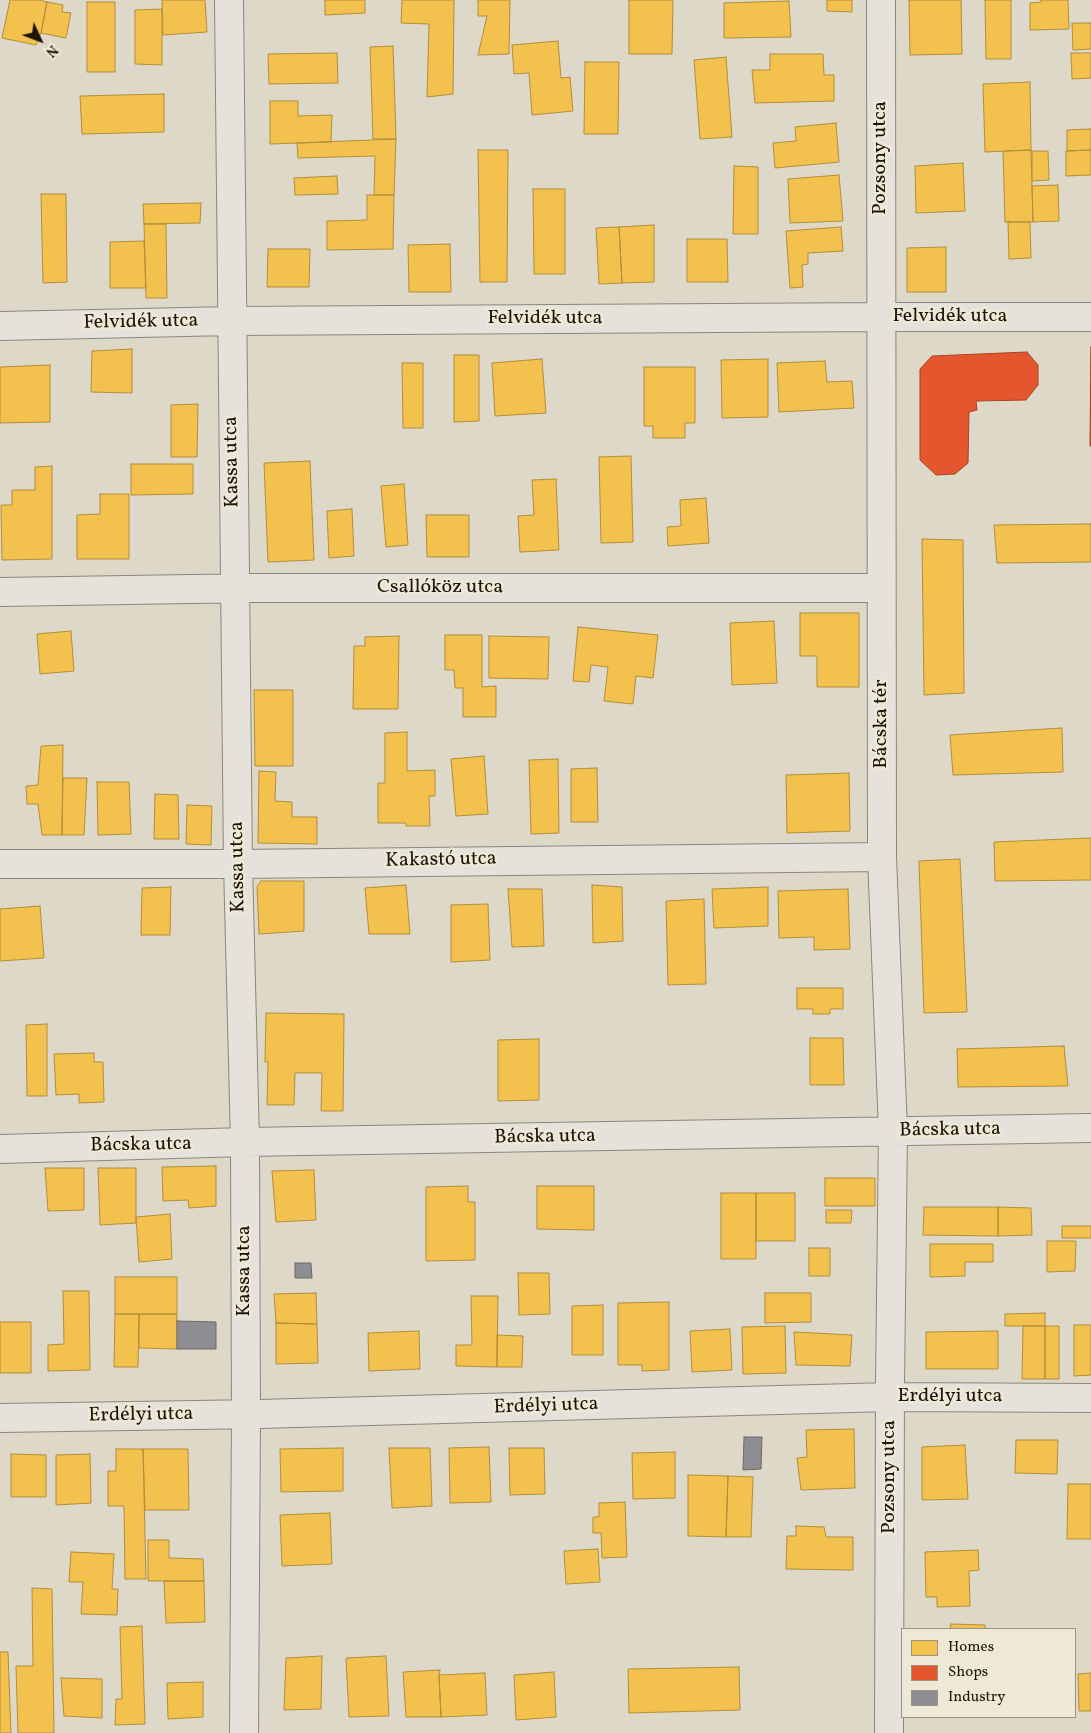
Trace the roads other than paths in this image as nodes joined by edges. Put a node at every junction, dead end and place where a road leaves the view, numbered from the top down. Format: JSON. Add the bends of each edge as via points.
{"nodes":[{"id":1,"x":229,"y":0,"type":"edge"},
{"id":2,"x":881,"y":0,"type":"edge"},
{"id":3,"x":882,"y":317,"type":"junction"},
{"id":4,"x":1091,"y":317,"type":"edge"},
{"id":5,"x":231,"y":321,"type":"junction"},
{"id":6,"x":0,"y":326,"type":"edge"},
{"id":7,"x":235,"y":588,"type":"junction"},
{"id":8,"x":881,"y":588,"type":"junction"},
{"id":9,"x":0,"y":592,"type":"edge"},
{"id":10,"x":882,"y":857,"type":"junction"},
{"id":11,"x":0,"y":864,"type":"edge"},
{"id":12,"x":238,"y":864,"type":"junction"},
{"id":13,"x":1091,"y":1128,"type":"edge"},
{"id":14,"x":893,"y":1131,"type":"junction"},
{"id":15,"x":245,"y":1142,"type":"junction"},
{"id":16,"x":0,"y":1149,"type":"edge"},
{"id":17,"x":890,"y":1397,"type":"junction"},
{"id":18,"x":1091,"y":1398,"type":"edge"},
{"id":19,"x":246,"y":1415,"type":"junction"},
{"id":20,"x":0,"y":1418,"type":"edge"},
{"id":21,"x":244,"y":1733,"type":"edge"},
{"id":22,"x":889,"y":1733,"type":"edge"}],
"edges":[{"from":1,"to":5,"type":"street","name":"Kassa utca"},
{"from":2,"to":3,"type":"street","name":"Pozsony utca"},
{"from":3,"to":4,"type":"street","name":"Felvidék utca"},
{"from":3,"to":5,"type":"street","name":"Felvidék utca"},
{"from":3,"to":8,"type":"street","name":"Bácska tér"},
{"from":5,"to":6,"type":"street","name":"Felvidék utca"},
{"from":5,"to":7,"type":"street","name":"Kassa utca"},
{"from":7,"to":8,"type":"street","name":"Csallóköz utca"},
{"from":7,"to":9,"type":"street","name":"Csallóköz utca"},
{"from":7,"to":12,"type":"street","name":"Kassa utca"},
{"from":8,"to":10,"type":"street","name":"Bácska tér"},
{"from":10,"to":12,"type":"street","name":"Kakastó utca"},
{"from":10,"to":14,"type":"street","name":"Bácska tér"},
{"from":11,"to":12,"type":"street","name":"Kakastó utca"},
{"from":12,"to":15,"type":"street","name":"Kassa utca"},
{"from":13,"to":14,"type":"street","name":"Bácska utca"},
{"from":14,"to":15,"type":"street","name":"Bácska utca"},
{"from":14,"to":17,"type":"street","name":"Pozsony utca"},
{"from":15,"to":16,"type":"street","name":"Bácska utca"},
{"from":15,"to":19,"type":"street","name":"Kassa utca"},
{"from":17,"to":18,"type":"street","name":"Erdélyi utca"},
{"from":17,"to":19,"type":"street","name":"Erdélyi utca"},
{"from":17,"to":22,"type":"street","name":"Pozsony utca"},
{"from":19,"to":20,"type":"street","name":"Erdélyi utca"},
{"from":19,"to":21,"type":"street","name":"Kassa utca"}]}
